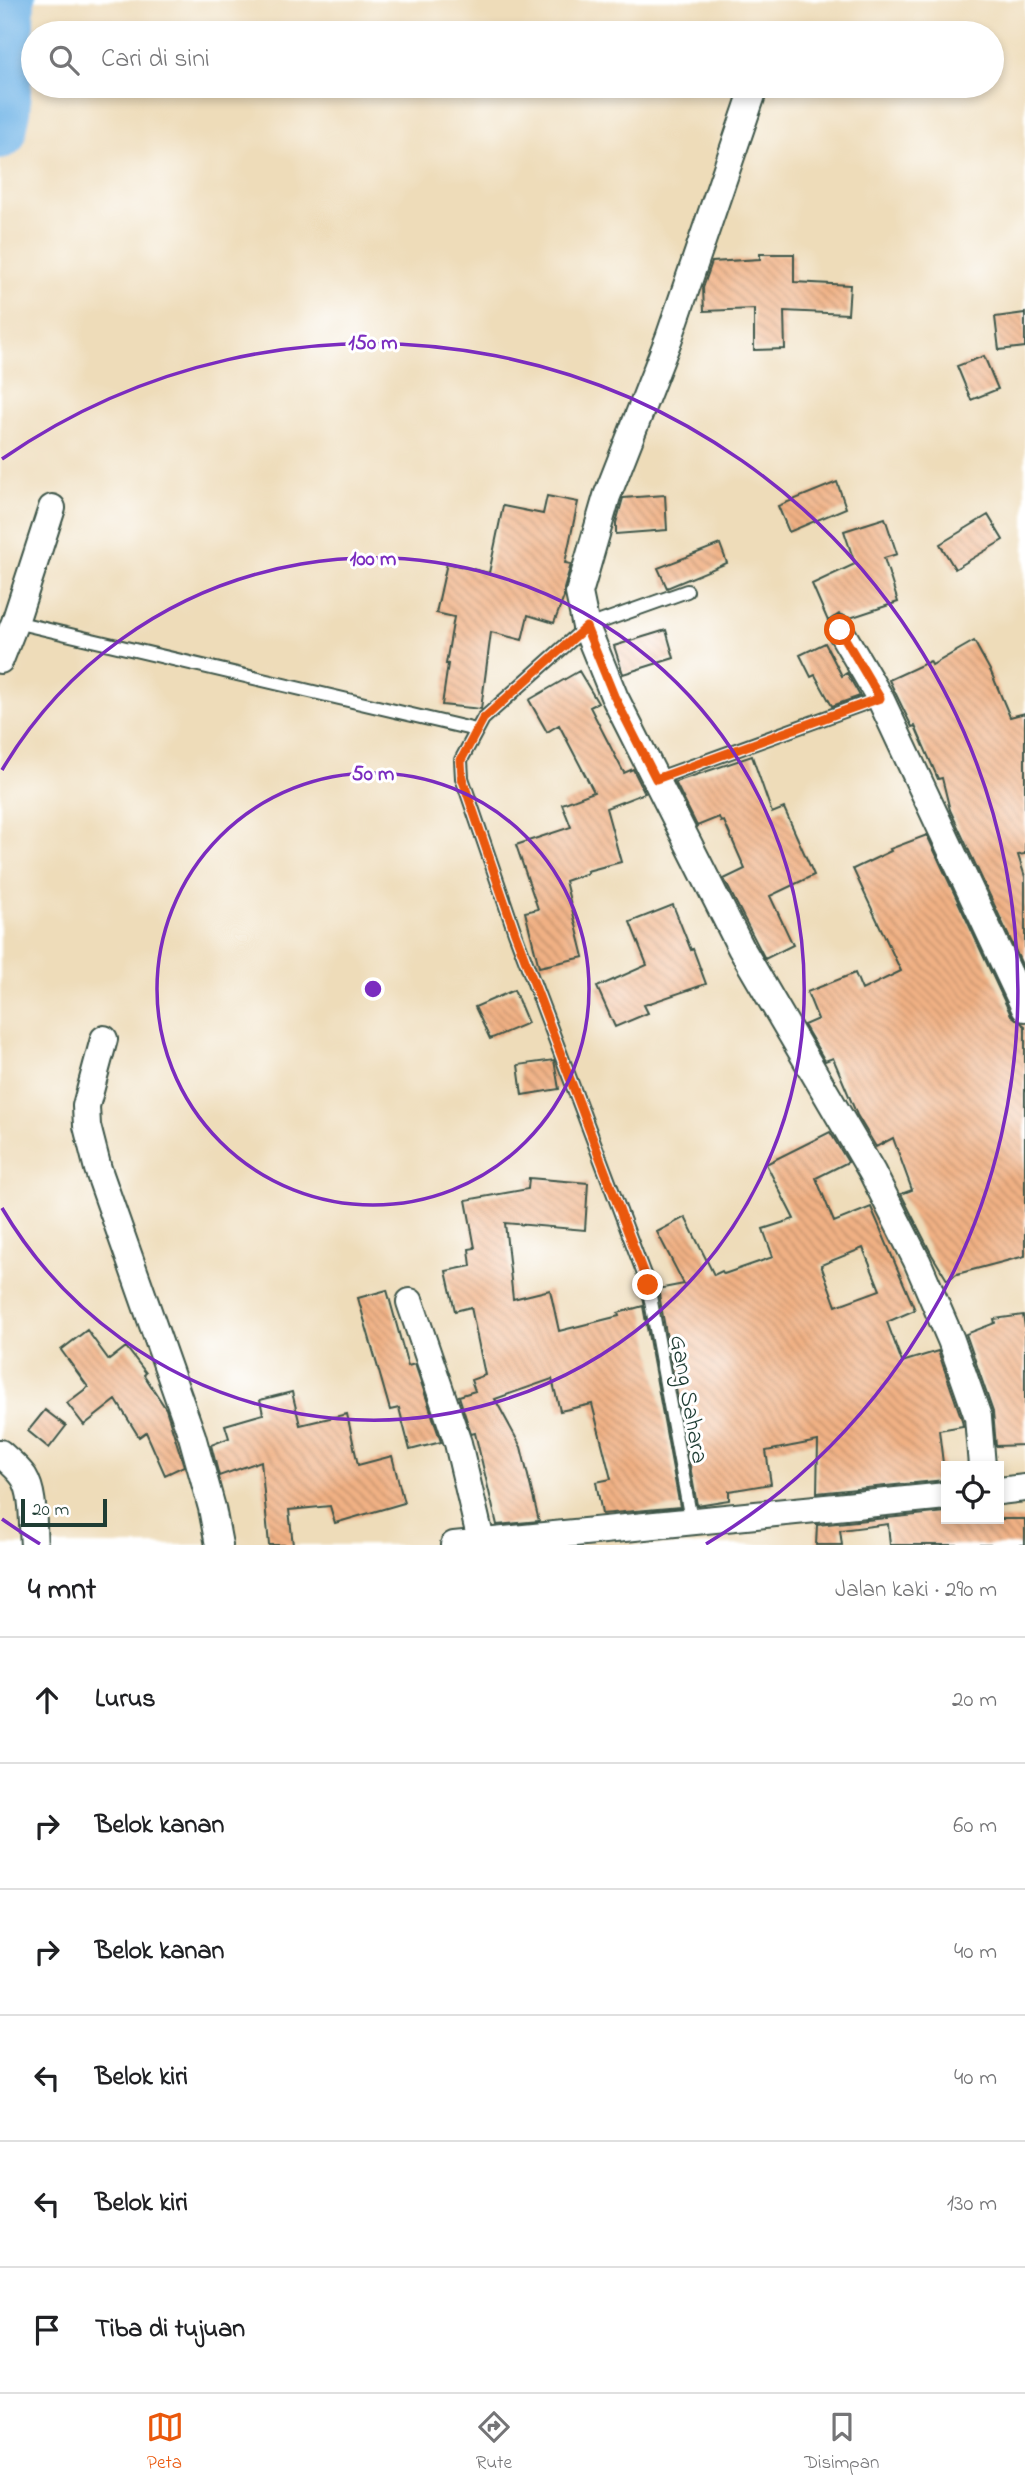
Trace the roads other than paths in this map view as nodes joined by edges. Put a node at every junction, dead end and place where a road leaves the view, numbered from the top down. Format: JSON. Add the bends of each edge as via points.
{"nodes":[{"id":1,"x":751,"y":98,"type":"edge"},
{"id":2,"x":52,"y":508,"type":"dead end"},
{"id":3,"x":687,"y":591,"type":"dead end"},
{"id":4,"x":15,"y":622,"type":"junction"},
{"id":5,"x":586,"y":627,"type":"junction"},
{"id":6,"x":840,"y":630,"type":"dead end"},
{"id":7,"x":0,"y":660,"type":"edge"},
{"id":8,"x":880,"y":698,"type":"junction"},
{"id":9,"x":476,"y":730,"type":"junction"},
{"id":10,"x":656,"y":779,"type":"junction"},
{"id":11,"x":1025,"y":1008,"type":"edge"},
{"id":12,"x":104,"y":1039,"type":"dead end"},
{"id":13,"x":410,"y":1302,"type":"dead end"},
{"id":14,"x":0,"y":1453,"type":"edge"},
{"id":15,"x":982,"y":1461,"type":"edge"},
{"id":16,"x":1025,"y":1488,"type":"edge"},
{"id":17,"x":1004,"y":1490,"type":"edge"},
{"id":18,"x":941,"y":1496,"type":"edge"},
{"id":19,"x":691,"y":1520,"type":"junction"},
{"id":20,"x":482,"y":1543,"type":"edge"},
{"id":21,"x":34,"y":1545,"type":"edge"},
{"id":22,"x":219,"y":1545,"type":"edge"},
{"id":23,"x":453,"y":1545,"type":"edge"}],
"edges":[{"from":1,"to":5,"type":"street","via":[[669,338],[607,496],[579,593]]},
{"from":2,"to":4,"type":"street"},
{"from":3,"to":5,"type":"lane"},
{"from":4,"to":7,"type":"street"},
{"from":4,"to":9,"type":"lane"},
{"from":5,"to":9,"type":"lane","name":"Gang Sahara"},
{"from":5,"to":10,"type":"street"},
{"from":6,"to":8,"type":"street"},
{"from":8,"to":10,"type":"lane"},
{"from":8,"to":11,"type":"street"},
{"from":9,"to":19,"type":"lane","name":"Gang Sahara","via":[[461,760],[462,778],[515,933],[648,1285]]},
{"from":10,"to":15,"type":"street","via":[[741,948],[872,1172],[917,1261],[978,1417]]},
{"from":12,"to":22,"type":"street","via":[[86,1106],[88,1134],[195,1446]]},
{"from":13,"to":20,"type":"street","via":[[458,1443]]},
{"from":14,"to":21,"type":"street","via":[[26,1480]]},
{"from":16,"to":17,"type":"street"},
{"from":18,"to":19,"type":"street"},
{"from":19,"to":20,"type":"street"},
{"from":20,"to":23,"type":"street"}]}
